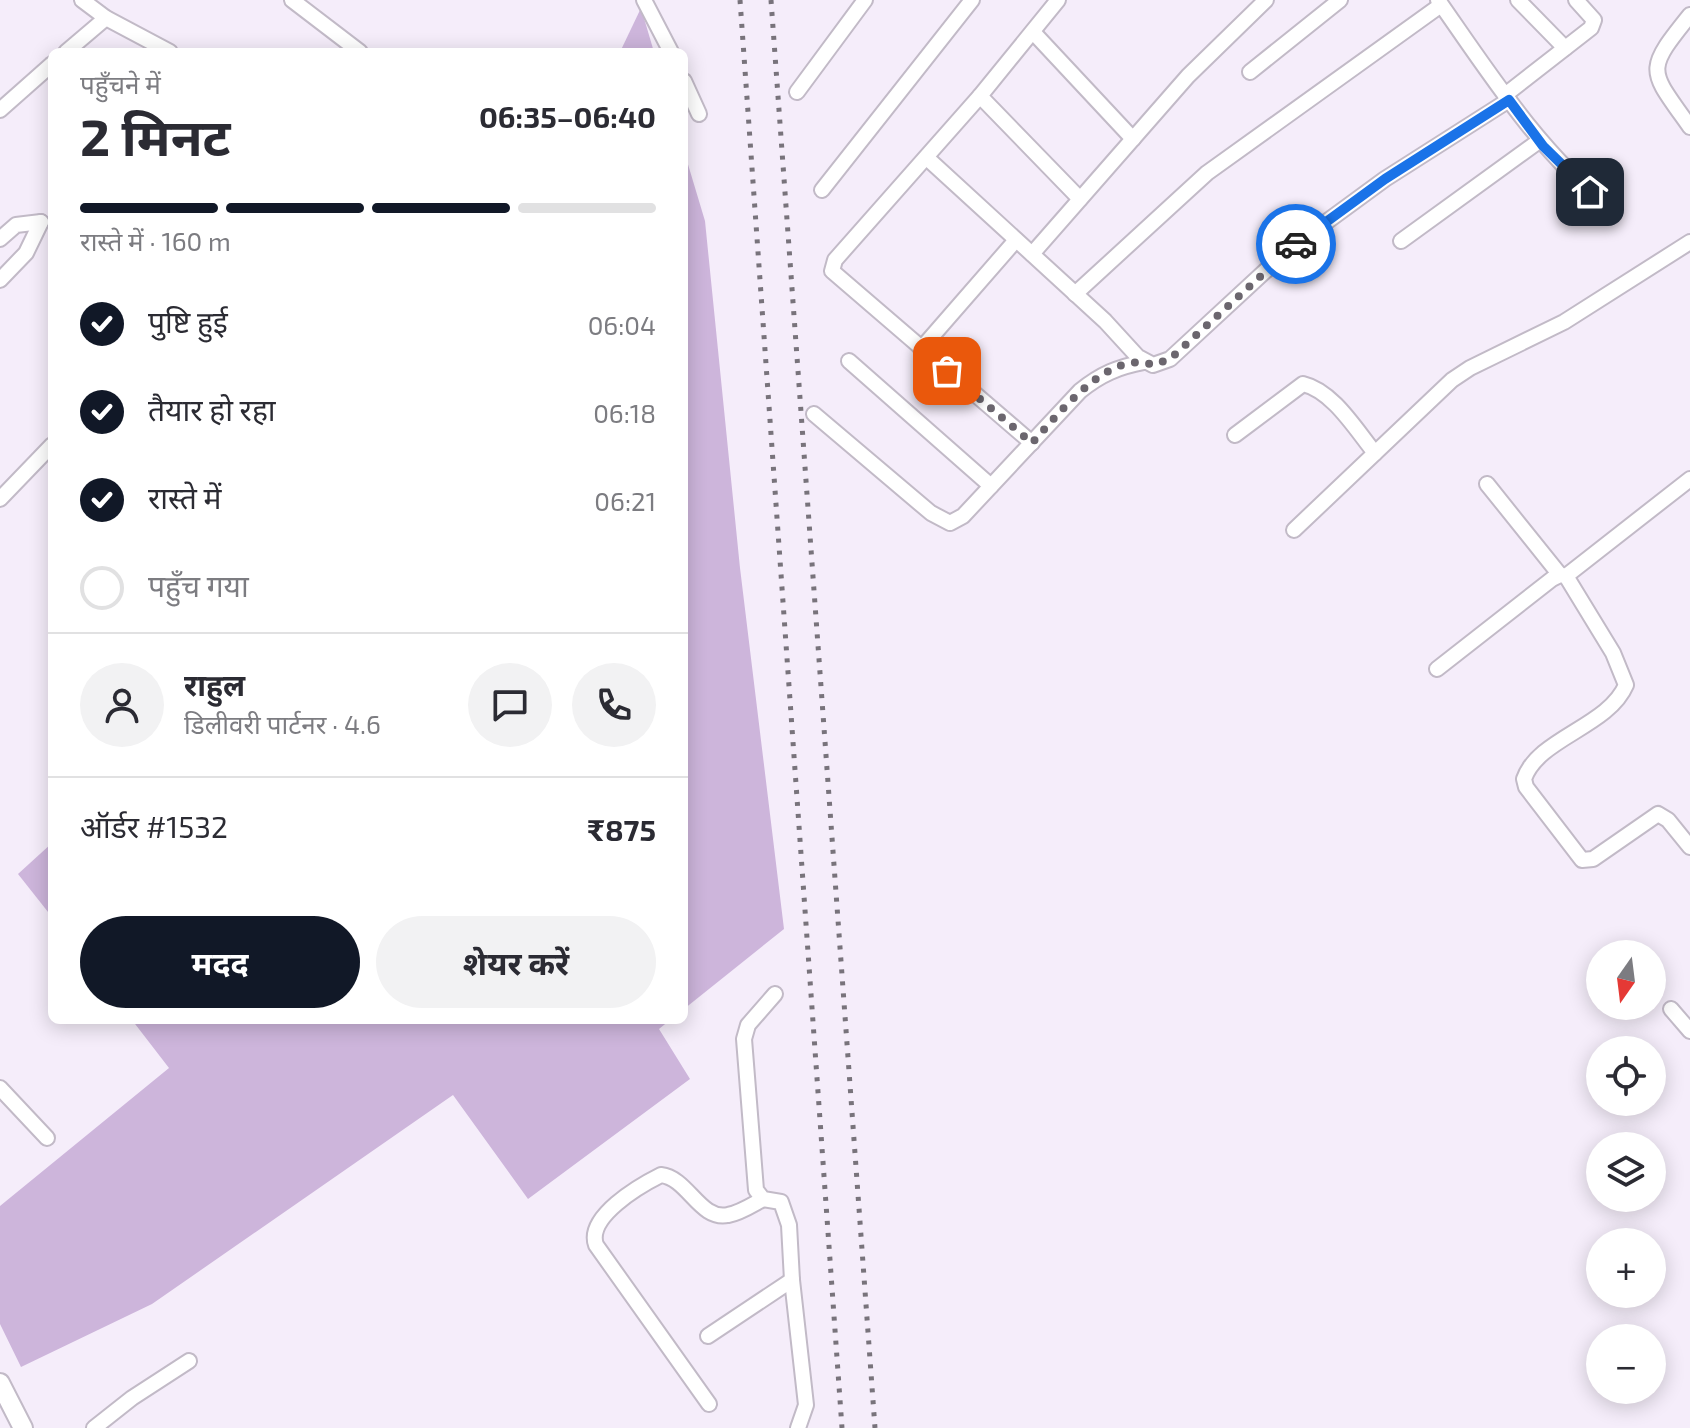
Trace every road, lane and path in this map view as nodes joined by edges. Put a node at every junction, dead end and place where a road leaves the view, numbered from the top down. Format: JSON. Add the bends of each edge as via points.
{"nodes":[{"id":1,"x":82,"y":0,"type":"edge"},
{"id":2,"x":292,"y":0,"type":"edge"},
{"id":3,"x":644,"y":0,"type":"edge"},
{"id":4,"x":865,"y":0,"type":"edge"},
{"id":5,"x":972,"y":0,"type":"edge"},
{"id":6,"x":1058,"y":0,"type":"edge"},
{"id":7,"x":1266,"y":0,"type":"edge"},
{"id":8,"x":1340,"y":0,"type":"edge"},
{"id":9,"x":1518,"y":0,"type":"edge"},
{"id":10,"x":1576,"y":0,"type":"edge"},
{"id":11,"x":1440,"y":3,"type":"edge"},
{"id":12,"x":1690,"y":15,"type":"edge"},
{"id":13,"x":106,"y":18,"type":"junction"},
{"id":14,"x":1033,"y":32,"type":"junction"},
{"id":15,"x":71,"y":48,"type":"edge"},
{"id":16,"x":162,"y":48,"type":"edge"},
{"id":17,"x":355,"y":48,"type":"edge"},
{"id":18,"x":669,"y":48,"type":"edge"},
{"id":19,"x":1565,"y":48,"type":"junction"},
{"id":20,"x":48,"y":69,"type":"edge"},
{"id":21,"x":1250,"y":72,"type":"dead end"},
{"id":22,"x":688,"y":90,"type":"edge"},
{"id":23,"x":797,"y":92,"type":"dead end"},
{"id":24,"x":980,"y":96,"type":"junction"},
{"id":25,"x":1507,"y":98,"type":"junction"},
{"id":26,"x":0,"y":110,"type":"edge"},
{"id":27,"x":699,"y":114,"type":"dead end"},
{"id":28,"x":1690,"y":127,"type":"edge"},
{"id":29,"x":1133,"y":139,"type":"junction"},
{"id":30,"x":1539,"y":141,"type":"junction"},
{"id":31,"x":927,"y":158,"type":"junction"},
{"id":32,"x":822,"y":190,"type":"dead end"},
{"id":33,"x":1080,"y":199,"type":"junction"},
{"id":34,"x":1613,"y":211,"type":"dead end"},
{"id":35,"x":0,"y":239,"type":"edge"},
{"id":36,"x":1016,"y":240,"type":"junction"},
{"id":37,"x":1401,"y":241,"type":"dead end"},
{"id":38,"x":1690,"y":242,"type":"edge"},
{"id":39,"x":1032,"y":254,"type":"junction"},
{"id":40,"x":0,"y":280,"type":"edge"},
{"id":41,"x":1075,"y":294,"type":"junction"},
{"id":42,"x":921,"y":349,"type":"junction"},
{"id":43,"x":849,"y":361,"type":"dead end"},
{"id":44,"x":1144,"y":362,"type":"junction"},
{"id":45,"x":814,"y":414,"type":"dead end"},
{"id":46,"x":1235,"y":435,"type":"dead end"},
{"id":47,"x":1032,"y":443,"type":"junction"},
{"id":48,"x":48,"y":449,"type":"edge"},
{"id":49,"x":1375,"y":453,"type":"junction"},
{"id":50,"x":1690,"y":479,"type":"edge"},
{"id":51,"x":1487,"y":484,"type":"dead end"},
{"id":52,"x":991,"y":486,"type":"junction"},
{"id":53,"x":0,"y":499,"type":"edge"},
{"id":54,"x":1294,"y":530,"type":"dead end"},
{"id":55,"x":1563,"y":575,"type":"junction"},
{"id":56,"x":1437,"y":669,"type":"dead end"},
{"id":57,"x":1690,"y":847,"type":"edge"},
{"id":58,"x":775,"y":994,"type":"dead end"},
{"id":59,"x":1671,"y":1009,"type":"dead end"},
{"id":60,"x":1690,"y":1031,"type":"edge"},
{"id":61,"x":0,"y":1088,"type":"edge"},
{"id":62,"x":47,"y":1138,"type":"dead end"},
{"id":63,"x":763,"y":1199,"type":"junction"},
{"id":64,"x":792,"y":1280,"type":"junction"},
{"id":65,"x":708,"y":1336,"type":"dead end"},
{"id":66,"x":189,"y":1361,"type":"dead end"},
{"id":67,"x":0,"y":1383,"type":"edge"},
{"id":68,"x":709,"y":1404,"type":"dead end"},
{"id":69,"x":23,"y":1428,"type":"edge"},
{"id":70,"x":94,"y":1428,"type":"edge"},
{"id":71,"x":798,"y":1428,"type":"edge"}],
"edges":[{"from":1,"to":13,"type":"street"},
{"from":2,"to":17,"type":"street"},
{"from":3,"to":18,"type":"street"},
{"from":4,"to":23,"type":"street"},
{"from":5,"to":32,"type":"street"},
{"from":6,"to":14,"type":"street"},
{"from":7,"to":29,"type":"street"},
{"from":8,"to":21,"type":"street"},
{"from":9,"to":19,"type":"street"},
{"from":10,"to":19,"type":"street","via":[[1594,24]]},
{"from":11,"to":25,"type":"street"},
{"from":11,"to":41,"type":"street","via":[[1207,173]]},
{"from":12,"to":28,"type":"street","via":[[1662,50],[1656,72]]},
{"from":13,"to":15,"type":"street"},
{"from":13,"to":16,"type":"street"},
{"from":14,"to":24,"type":"street"},
{"from":14,"to":29,"type":"street"},
{"from":19,"to":25,"type":"street"},
{"from":20,"to":26,"type":"street"},
{"from":22,"to":27,"type":"street"},
{"from":24,"to":31,"type":"street"},
{"from":24,"to":33,"type":"street"},
{"from":25,"to":30,"type":"street"},
{"from":25,"to":44,"type":"street","via":[[1288,250],[1170,359],[1153,365]]},
{"from":29,"to":33,"type":"street"},
{"from":30,"to":34,"type":"street"},
{"from":30,"to":37,"type":"street"},
{"from":31,"to":36,"type":"street"},
{"from":31,"to":42,"type":"street","via":[[835,260],[832,271]]},
{"from":33,"to":39,"type":"street"},
{"from":35,"to":40,"type":"street","via":[[16,225],[41,222],[26,253]]},
{"from":36,"to":39,"type":"street"},
{"from":36,"to":42,"type":"street"},
{"from":38,"to":49,"type":"street","via":[[1539,336],[1452,380]]},
{"from":39,"to":41,"type":"street"},
{"from":41,"to":44,"type":"street"},
{"from":42,"to":47,"type":"street"},
{"from":43,"to":52,"type":"street"},
{"from":44,"to":47,"type":"street","via":[[1099,376]]},
{"from":45,"to":52,"type":"street","via":[[942,521],[957,520]]},
{"from":46,"to":49,"type":"street","via":[[1303,384],[1325,395]]},
{"from":47,"to":52,"type":"street"},
{"from":48,"to":53,"type":"street"},
{"from":49,"to":54,"type":"street"},
{"from":50,"to":55,"type":"street"},
{"from":51,"to":55,"type":"street"},
{"from":55,"to":56,"type":"street"},
{"from":55,"to":57,"type":"street","via":[[1613,653],[1626,685],[1609,708],[1534,762],[1524,779],[1526,787],[1582,860],[1593,859],[1658,814]]},
{"from":58,"to":63,"type":"street","via":[[748,1025],[744,1039],[755,1176]]},
{"from":59,"to":60,"type":"street"},
{"from":61,"to":62,"type":"street"},
{"from":63,"to":64,"type":"street","via":[[781,1202],[786,1211]]},
{"from":63,"to":68,"type":"street","via":[[723,1216],[702,1206],[678,1180],[661,1175],[607,1213],[592,1235]]},
{"from":64,"to":65,"type":"street"},
{"from":64,"to":71,"type":"street","via":[[806,1405]]},
{"from":66,"to":70,"type":"street"},
{"from":67,"to":69,"type":"street"}]}
